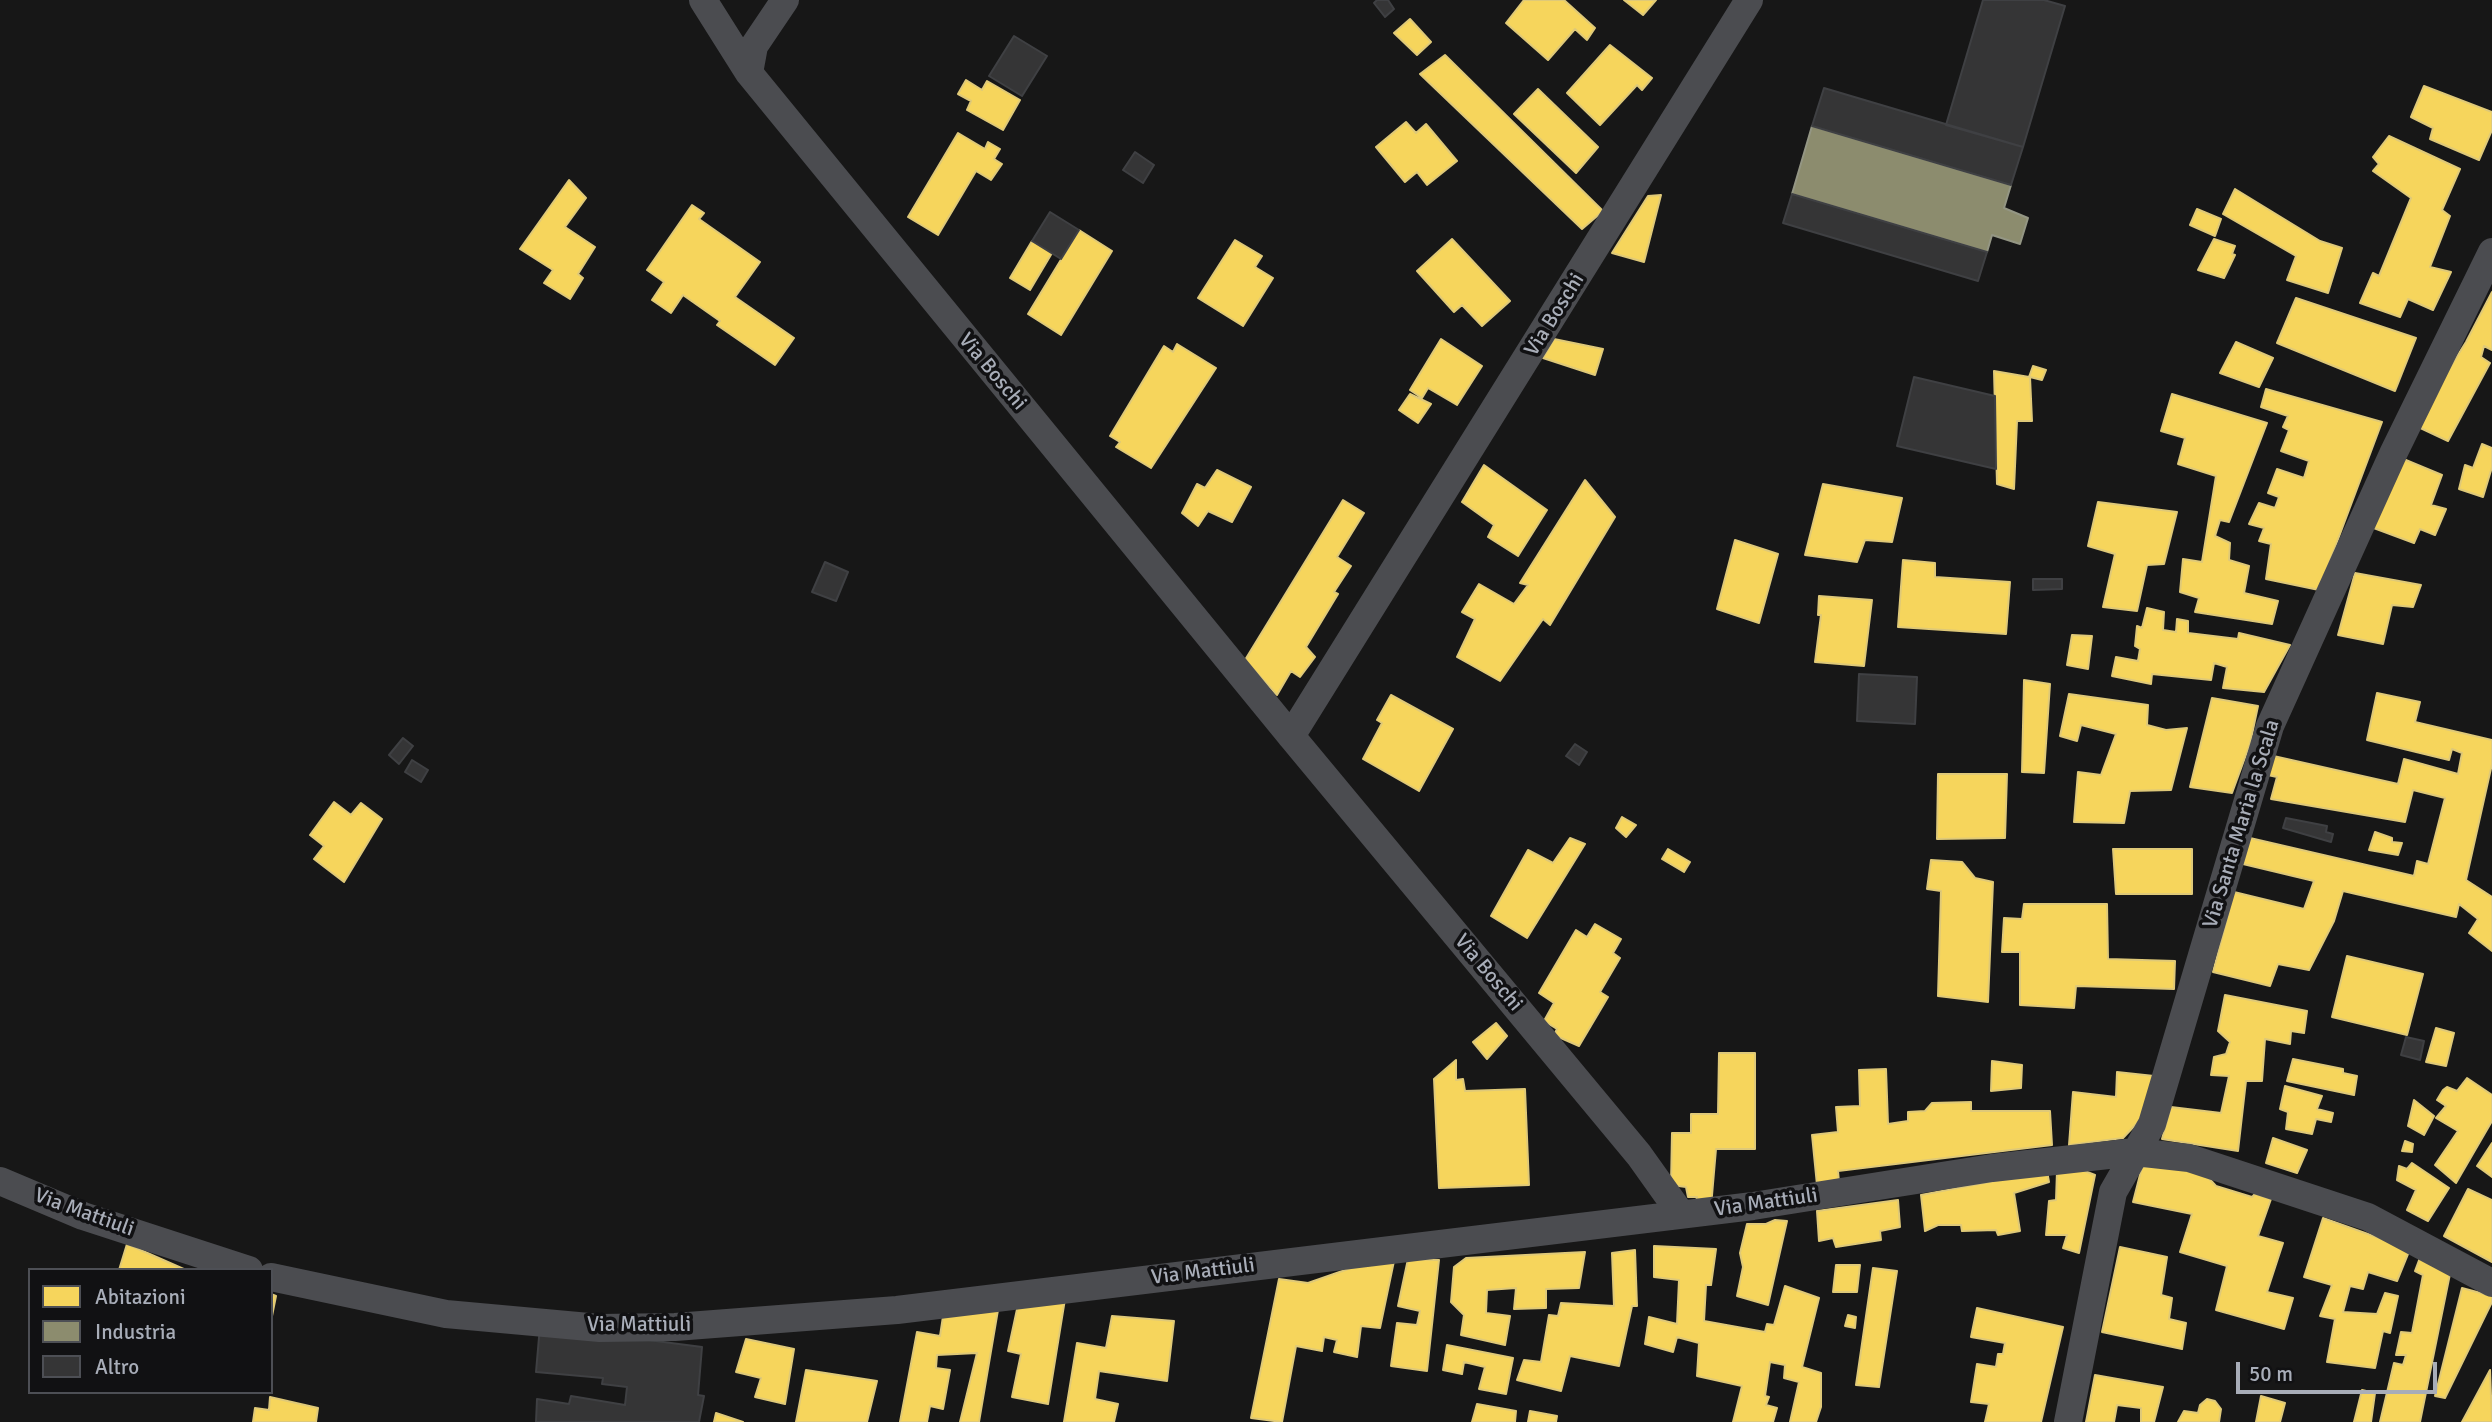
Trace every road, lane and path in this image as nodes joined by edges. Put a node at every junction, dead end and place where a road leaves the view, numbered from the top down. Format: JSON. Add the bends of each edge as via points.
{"nodes":[{"id":1,"x":703,"y":0,"type":"edge"},
{"id":2,"x":785,"y":0,"type":"edge"},
{"id":3,"x":1749,"y":0,"type":"edge"},
{"id":4,"x":749,"y":73,"type":"junction"},
{"id":5,"x":2492,"y":252,"type":"edge"},
{"id":6,"x":1291,"y":736,"type":"junction"},
{"id":7,"x":2135,"y":1152,"type":"junction"},
{"id":8,"x":0,"y":1181,"type":"edge"},
{"id":9,"x":1681,"y":1214,"type":"junction"},
{"id":10,"x":243,"y":1268,"type":"edge"},
{"id":11,"x":273,"y":1277,"type":"edge"},
{"id":12,"x":2492,"y":1283,"type":"edge"},
{"id":13,"x":2068,"y":1422,"type":"edge"}],
"edges":[{"from":1,"to":4,"type":"street","name":"Via Boschi"},
{"from":2,"to":4,"type":"street","via":[[754,46]]},
{"from":3,"to":6,"type":"street","name":"Via Boschi"},
{"from":4,"to":6,"type":"street","name":"Via Boschi"},
{"from":5,"to":7,"type":"street","name":"Via Santa Maria la Scala","via":[[2393,454],[2270,726],[2152,1124]]},
{"from":6,"to":9,"type":"street","name":"Via Boschi","via":[[1639,1155]]},
{"from":7,"to":9,"type":"street","name":"Via Mattiuli"},
{"from":7,"to":12,"type":"street","name":"Via Mattiuli","via":[[2189,1158],[2368,1217]]},
{"from":7,"to":13,"type":"street","name":"Via Santa Maria la Scala","via":[[2113,1192]]},
{"from":8,"to":10,"type":"street","name":"Via Mattiuli","via":[[83,1216]]},
{"from":9,"to":11,"type":"street","name":"Via Mattiuli","via":[[897,1310],[675,1327],[600,1328],[446,1314]]}]}
